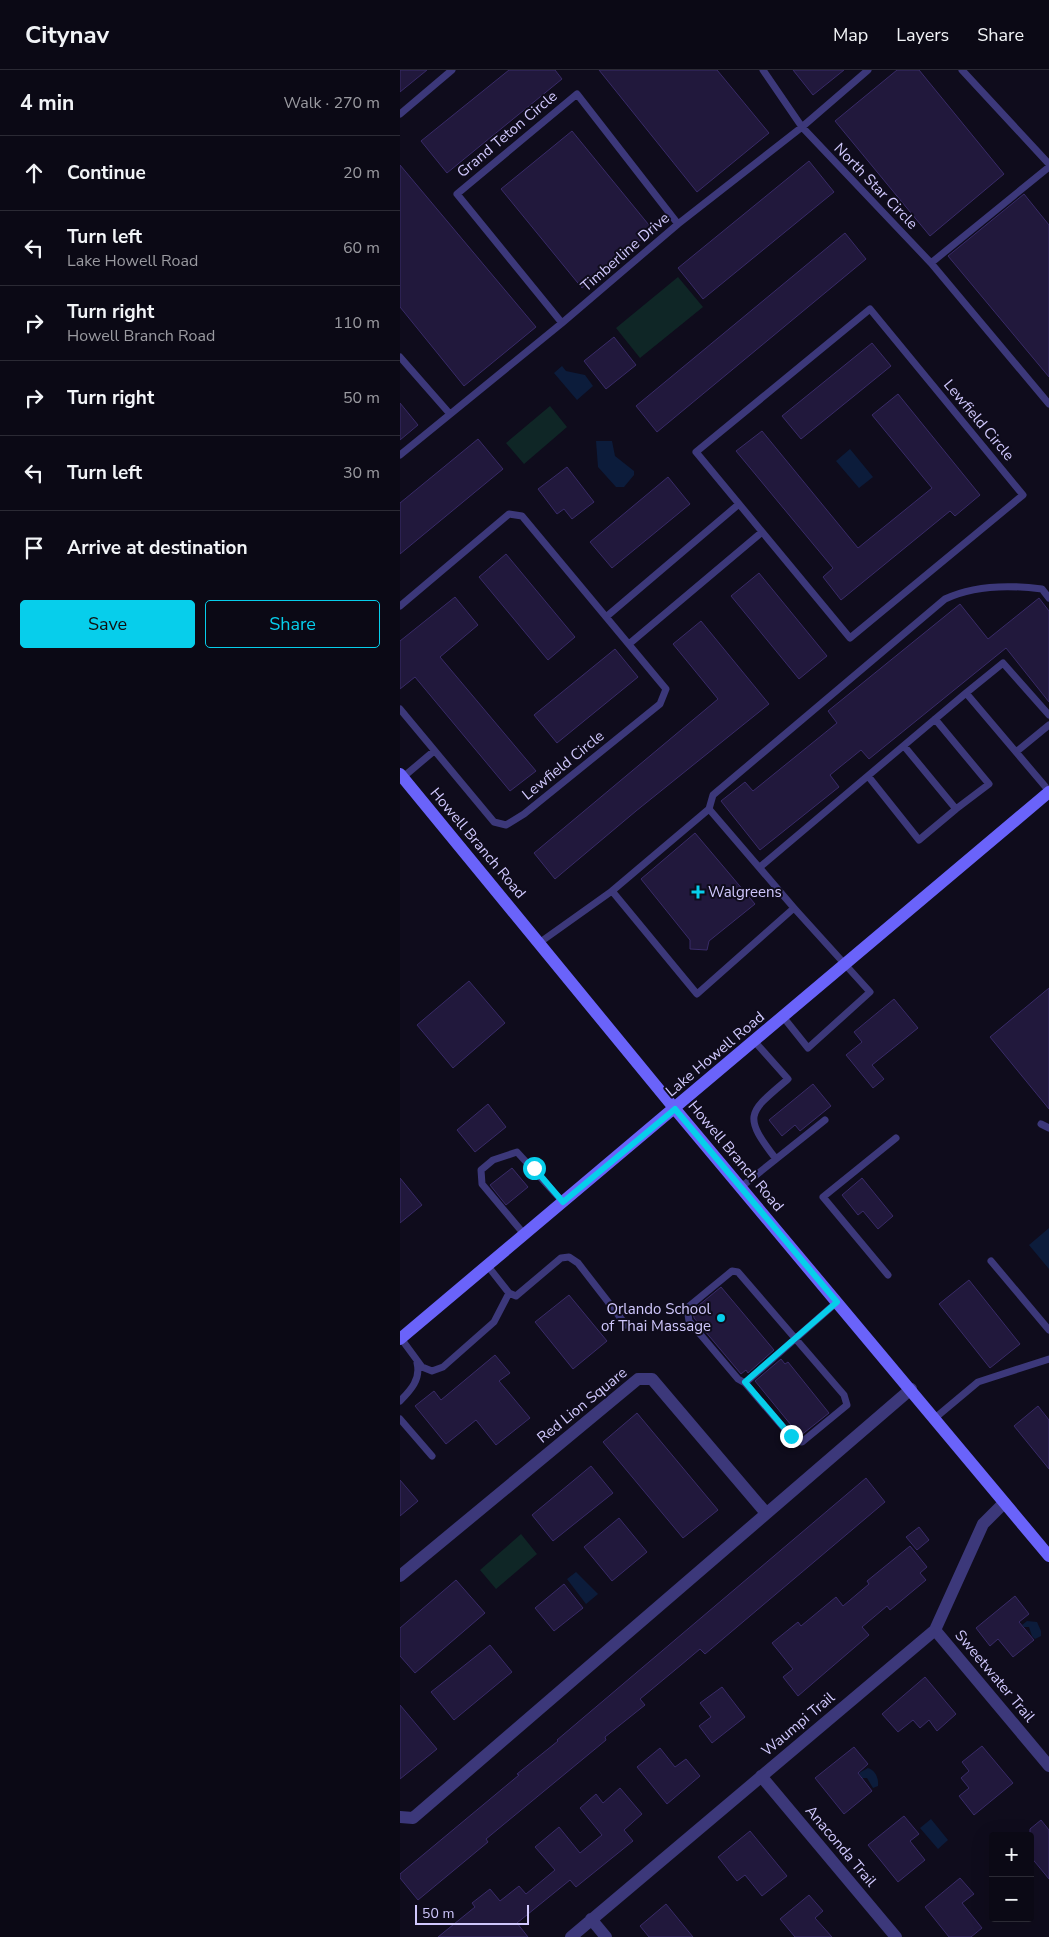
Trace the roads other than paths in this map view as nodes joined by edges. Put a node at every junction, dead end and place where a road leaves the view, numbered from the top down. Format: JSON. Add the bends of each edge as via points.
{"nodes":[{"id":1,"x":452,"y":70,"type":"edge"},
{"id":2,"x":763,"y":70,"type":"edge"},
{"id":3,"x":868,"y":70,"type":"edge"},
{"id":4,"x":962,"y":70,"type":"edge"},
{"id":5,"x":400,"y":114,"type":"edge"},
{"id":6,"x":802,"y":127,"type":"junction"},
{"id":7,"x":1049,"y":166,"type":"edge"},
{"id":8,"x":678,"y":224,"type":"junction"},
{"id":9,"x":931,"y":263,"type":"junction"},
{"id":10,"x":562,"y":323,"type":"junction"},
{"id":11,"x":400,"y":357,"type":"edge"},
{"id":12,"x":1049,"y":404,"type":"edge"},
{"id":13,"x":450,"y":414,"type":"junction"},
{"id":14,"x":400,"y":456,"type":"edge"},
{"id":15,"x":739,"y":504,"type":"junction"},
{"id":16,"x":762,"y":532,"type":"junction"},
{"id":17,"x":1049,"y":598,"type":"edge"},
{"id":18,"x":400,"y":606,"type":"edge"},
{"id":19,"x":606,"y":617,"type":"junction"},
{"id":20,"x":629,"y":644,"type":"junction"},
{"id":21,"x":966,"y":693,"type":"junction"},
{"id":22,"x":400,"y":709,"type":"edge"},
{"id":23,"x":1049,"y":715,"type":"edge"},
{"id":24,"x":935,"y":719,"type":"junction"},
{"id":25,"x":1049,"y":725,"type":"edge"},
{"id":26,"x":904,"y":746,"type":"junction"},
{"id":27,"x":434,"y":751,"type":"junction"},
{"id":28,"x":1016,"y":752,"type":"junction"},
{"id":29,"x":868,"y":776,"type":"junction"},
{"id":30,"x":401,"y":777,"type":"edge"},
{"id":31,"x":1049,"y":791,"type":"edge"},
{"id":32,"x":709,"y":809,"type":"junction"},
{"id":33,"x":956,"y":809,"type":"junction"},
{"id":34,"x":760,"y":868,"type":"junction"},
{"id":35,"x":612,"y":890,"type":"junction"},
{"id":36,"x":794,"y":908,"type":"junction"},
{"id":37,"x":539,"y":943,"type":"junction"},
{"id":38,"x":847,"y":964,"type":"junction"},
{"id":39,"x":784,"y":1018,"type":"junction"},
{"id":40,"x":755,"y":1042,"type":"junction"},
{"id":41,"x":675,"y":1109,"type":"junction"},
{"id":42,"x":825,"y":1120,"type":"dead end"},
{"id":43,"x":1041,"y":1124,"type":"dead end"},
{"id":44,"x":1049,"y":1128,"type":"edge"},
{"id":45,"x":896,"y":1138,"type":"dead end"},
{"id":46,"x":776,"y":1159,"type":"junction"},
{"id":47,"x":741,"y":1186,"type":"junction"},
{"id":48,"x":563,"y":1202,"type":"junction"},
{"id":49,"x":524,"y":1234,"type":"junction"},
{"id":50,"x":991,"y":1261,"type":"dead end"},
{"id":51,"x":487,"y":1265,"type":"junction"},
{"id":52,"x":888,"y":1275,"type":"dead end"},
{"id":53,"x":509,"y":1293,"type":"junction"},
{"id":54,"x":837,"y":1302,"type":"junction"},
{"id":55,"x":626,"y":1325,"type":"dead end"},
{"id":56,"x":1049,"y":1330,"type":"edge"},
{"id":57,"x":400,"y":1338,"type":"edge"},
{"id":58,"x":795,"y":1339,"type":"junction"},
{"id":59,"x":1049,"y":1359,"type":"edge"},
{"id":60,"x":417,"y":1360,"type":"junction"},
{"id":61,"x":745,"y":1382,"type":"junction"},
{"id":62,"x":911,"y":1389,"type":"junction"},
{"id":63,"x":400,"y":1401,"type":"edge"},
{"id":64,"x":935,"y":1418,"type":"junction"},
{"id":65,"x":400,"y":1419,"type":"edge"},
{"id":66,"x":432,"y":1456,"type":"dead end"},
{"id":67,"x":1004,"y":1503,"type":"junction"},
{"id":68,"x":766,"y":1512,"type":"junction"},
{"id":69,"x":1049,"y":1555,"type":"edge"},
{"id":70,"x":400,"y":1576,"type":"edge"},
{"id":71,"x":935,"y":1630,"type":"junction"},
{"id":72,"x":1049,"y":1766,"type":"edge"},
{"id":73,"x":762,"y":1776,"type":"junction"},
{"id":74,"x":400,"y":1817,"type":"edge"},
{"id":75,"x":591,"y":1920,"type":"junction"},
{"id":76,"x":571,"y":1937,"type":"edge"},
{"id":77,"x":606,"y":1937,"type":"edge"},
{"id":78,"x":896,"y":1937,"type":"edge"}],
"edges":[{"from":1,"to":5,"type":"lane"},
{"from":2,"to":6,"type":"lane","name":"North Star Circle"},
{"from":3,"to":6,"type":"lane","name":"Timberline Drive"},
{"from":4,"to":7,"type":"lane"},
{"from":6,"to":8,"type":"lane","name":"Timberline Drive"},
{"from":6,"to":9,"type":"lane","name":"North Star Circle"},
{"from":7,"to":9,"type":"lane"},
{"from":8,"to":10,"type":"lane","name":"Timberline Drive"},
{"from":8,"to":10,"type":"lane","name":"Grand Teton Circle","via":[[577,94],[457,194]]},
{"from":9,"to":12,"type":"lane","name":"North Star Circle"},
{"from":10,"to":13,"type":"lane","name":"Timberline Drive"},
{"from":11,"to":13,"type":"lane"},
{"from":13,"to":14,"type":"lane","name":"Timberline Drive"},
{"from":15,"to":16,"type":"lane","name":"Lewfield Circle"},
{"from":15,"to":16,"type":"lane","name":"Lewfield Circle","via":[[696,452],[870,309],[1023,495],[850,638]]},
{"from":15,"to":19,"type":"lane"},
{"from":16,"to":20,"type":"lane"},
{"from":17,"to":32,"type":"lane","via":[[1042,589],[1018,586],[962,592],[946,599],[714,795]]},
{"from":18,"to":19,"type":"lane","name":"Lewfield Circle","via":[[509,514],[522,516]]},
{"from":19,"to":20,"type":"lane","name":"Lewfield Circle"},
{"from":20,"to":27,"type":"lane","name":"Lewfield Circle","via":[[666,689],[660,704],[506,825],[494,822]]},
{"from":21,"to":23,"type":"lane","via":[[1004,663]]},
{"from":21,"to":24,"type":"lane"},
{"from":21,"to":28,"type":"lane"},
{"from":22,"to":27,"type":"lane","name":"Lewfield Circle"},
{"from":24,"to":26,"type":"lane"},
{"from":24,"to":33,"type":"lane","via":[[989,784]]},
{"from":25,"to":28,"type":"lane"},
{"from":26,"to":29,"type":"lane"},
{"from":26,"to":33,"type":"lane"},
{"from":27,"to":30,"type":"lane"},
{"from":28,"to":31,"type":"lane"},
{"from":29,"to":33,"type":"lane","via":[[919,840]]},
{"from":29,"to":34,"type":"lane"},
{"from":30,"to":37,"type":"main road","name":"Howell Branch Road"},
{"from":31,"to":38,"type":"main road","name":"Lake Howell Road"},
{"from":32,"to":34,"type":"lane"},
{"from":32,"to":35,"type":"lane"},
{"from":34,"to":36,"type":"lane"},
{"from":35,"to":36,"type":"lane","via":[[697,994]]},
{"from":35,"to":37,"type":"lane"},
{"from":36,"to":38,"type":"lane"},
{"from":37,"to":41,"type":"main road","name":"Howell Branch Road"},
{"from":38,"to":39,"type":"main road","name":"Lake Howell Road"},
{"from":38,"to":39,"type":"lane","via":[[870,992],[808,1048]]},
{"from":39,"to":40,"type":"main road","name":"Lake Howell Road"},
{"from":40,"to":41,"type":"main road","name":"Lake Howell Road"},
{"from":40,"to":46,"type":"lane","via":[[788,1079],[761,1102],[752,1123]]},
{"from":41,"to":47,"type":"main road","name":"Howell Branch Road"},
{"from":41,"to":48,"type":"main road","name":"Lake Howell Road"},
{"from":42,"to":46,"type":"lane"},
{"from":43,"to":44,"type":"lane"},
{"from":45,"to":52,"type":"lane","via":[[823,1197]]},
{"from":46,"to":47,"type":"lane"},
{"from":47,"to":54,"type":"main road","name":"Howell Branch Road"},
{"from":48,"to":49,"type":"main road","name":"Lake Howell Road"},
{"from":48,"to":49,"type":"lane","via":[[516,1152],[493,1160],[481,1170],[482,1184]]},
{"from":49,"to":51,"type":"main road","name":"Lake Howell Road"},
{"from":50,"to":56,"type":"lane"},
{"from":51,"to":53,"type":"lane"},
{"from":51,"to":57,"type":"main road","name":"Lake Howell Road"},
{"from":53,"to":55,"type":"lane","via":[[516,1296],[561,1258],[569,1258],[578,1263]]},
{"from":53,"to":60,"type":"lane","via":[[494,1322],[443,1368],[432,1371],[422,1367]]},
{"from":54,"to":58,"type":"lane"},
{"from":54,"to":62,"type":"main road","name":"Howell Branch Road"},
{"from":57,"to":60,"type":"lane"},
{"from":58,"to":61,"type":"lane"},
{"from":58,"to":61,"type":"lane","via":[[844,1395],[847,1405],[802,1442],[795,1441]]},
{"from":58,"to":61,"type":"lane","via":[[738,1272],[732,1270],[687,1308],[689,1321],[738,1379]]},
{"from":59,"to":64,"type":"lane","via":[[978,1382]]},
{"from":60,"to":63,"type":"lane","via":[[419,1373],[412,1389]]},
{"from":62,"to":64,"type":"main road","name":"Howell Branch Road"},
{"from":62,"to":68,"type":"street"},
{"from":64,"to":67,"type":"main road","name":"Howell Branch Road"},
{"from":65,"to":66,"type":"lane"},
{"from":67,"to":69,"type":"main road","name":"Howell Branch Road"},
{"from":67,"to":71,"type":"street","name":"Waumpi Trail","via":[[983,1524]]},
{"from":68,"to":70,"type":"street","name":"Red Lion Square","via":[[652,1379],[638,1379]]},
{"from":68,"to":74,"type":"street","via":[[413,1818]]},
{"from":71,"to":72,"type":"street","name":"Sweetwater Trail"},
{"from":71,"to":73,"type":"street","name":"Waumpi Trail"},
{"from":73,"to":75,"type":"street","name":"Waumpi Trail"},
{"from":73,"to":78,"type":"street","name":"Anaconda Trail"},
{"from":75,"to":76,"type":"street","name":"Waumpi Trail"},
{"from":75,"to":77,"type":"street"}]}
